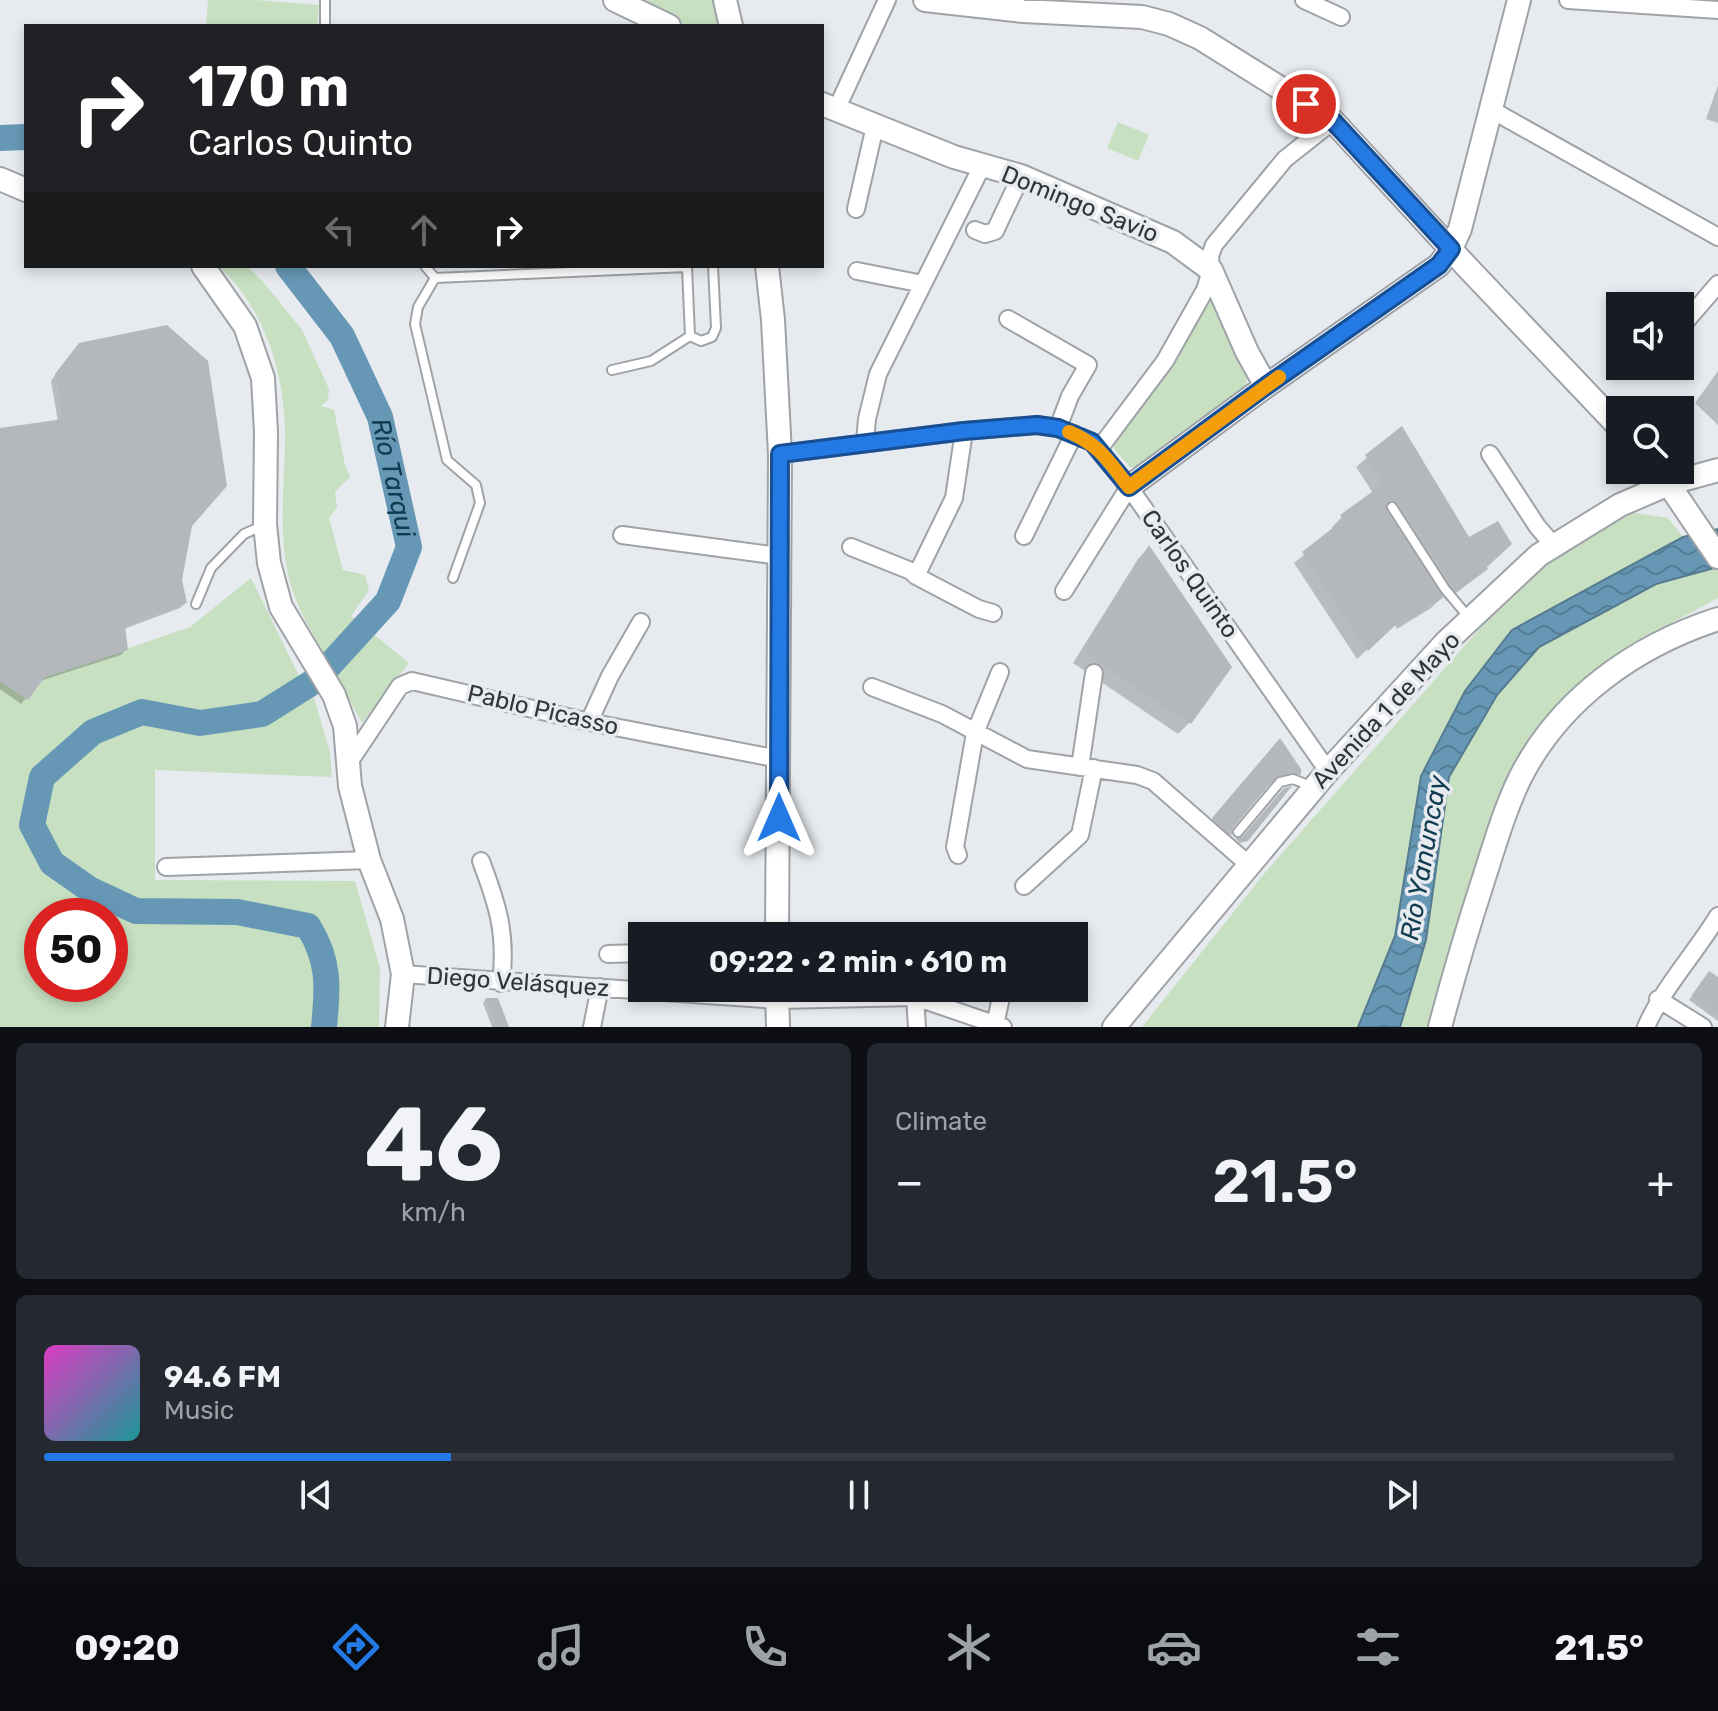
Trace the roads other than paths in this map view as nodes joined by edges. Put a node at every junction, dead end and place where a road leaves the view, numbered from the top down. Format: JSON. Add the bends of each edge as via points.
{"nodes":[{"id":1,"x":325,"y":0,"type":"edge"},
{"id":2,"x":615,"y":0,"type":"edge"},
{"id":3,"x":725,"y":0,"type":"edge"},
{"id":4,"x":887,"y":0,"type":"edge"},
{"id":5,"x":925,"y":0,"type":"edge"},
{"id":6,"x":1304,"y":0,"type":"edge"},
{"id":7,"x":1519,"y":0,"type":"edge"},
{"id":8,"x":1568,"y":0,"type":"edge"},
{"id":9,"x":1027,"y":6,"type":"edge"},
{"id":10,"x":1716,"y":6,"type":"edge"},
{"id":11,"x":1341,"y":17,"type":"dead end"},
{"id":12,"x":325,"y":24,"type":"edge"},
{"id":13,"x":665,"y":24,"type":"edge"},
{"id":14,"x":731,"y":24,"type":"edge"},
{"id":15,"x":829,"y":107,"type":"edge"},
{"id":16,"x":1490,"y":109,"type":"junction"},
{"id":17,"x":1333,"y":121,"type":"junction"},
{"id":18,"x":875,"y":126,"type":"junction"},
{"id":19,"x":982,"y":166,"type":"junction"},
{"id":20,"x":1021,"y":176,"type":"junction"},
{"id":21,"x":0,"y":181,"type":"edge"},
{"id":22,"x":24,"y":189,"type":"edge"},
{"id":23,"x":856,"y":209,"type":"dead end"},
{"id":24,"x":975,"y":230,"type":"dead end"},
{"id":25,"x":1718,"y":237,"type":"edge"},
{"id":26,"x":1451,"y":249,"type":"junction"},
{"id":27,"x":204,"y":268,"type":"edge"},
{"id":28,"x":427,"y":268,"type":"edge"},
{"id":29,"x":645,"y":268,"type":"edge"},
{"id":30,"x":687,"y":268,"type":"edge"},
{"id":31,"x":713,"y":268,"type":"edge"},
{"id":32,"x":767,"y":268,"type":"edge"},
{"id":33,"x":1211,"y":270,"type":"junction"},
{"id":34,"x":857,"y":271,"type":"dead end"},
{"id":35,"x":435,"y":278,"type":"junction"},
{"id":36,"x":923,"y":284,"type":"junction"},
{"id":37,"x":1718,"y":284,"type":"edge"},
{"id":38,"x":1694,"y":312,"type":"edge"},
{"id":39,"x":1008,"y":319,"type":"dead end"},
{"id":40,"x":690,"y":336,"type":"junction"},
{"id":41,"x":612,"y":370,"type":"dead end"},
{"id":42,"x":1266,"y":386,"type":"junction"},
{"id":43,"x":1606,"y":413,"type":"edge"},
{"id":44,"x":964,"y":431,"type":"junction"},
{"id":45,"x":1066,"y":431,"type":"junction"},
{"id":46,"x":865,"y":442,"type":"junction"},
{"id":47,"x":1099,"y":449,"type":"junction"},
{"id":48,"x":780,"y":454,"type":"junction"},
{"id":49,"x":1490,"y":454,"type":"dead end"},
{"id":50,"x":1718,"y":470,"type":"edge"},
{"id":51,"x":1694,"y":473,"type":"edge"},
{"id":52,"x":1656,"y":484,"type":"edge"},
{"id":53,"x":1670,"y":484,"type":"edge"},
{"id":54,"x":1129,"y":487,"type":"junction"},
{"id":55,"x":1641,"y":496,"type":"junction"},
{"id":56,"x":1392,"y":507,"type":"dead end"},
{"id":57,"x":1688,"y":509,"type":"junction"},
{"id":58,"x":265,"y":524,"type":"junction"},
{"id":59,"x":622,"y":535,"type":"dead end"},
{"id":60,"x":1024,"y":536,"type":"dead end"},
{"id":61,"x":1554,"y":546,"type":"junction"},
{"id":62,"x":851,"y":547,"type":"dead end"},
{"id":63,"x":779,"y":556,"type":"junction"},
{"id":64,"x":1718,"y":557,"type":"edge"},
{"id":65,"x":916,"y":576,"type":"junction"},
{"id":66,"x":453,"y":578,"type":"dead end"},
{"id":67,"x":1064,"y":591,"type":"dead end"},
{"id":68,"x":196,"y":604,"type":"dead end"},
{"id":69,"x":993,"y":613,"type":"dead end"},
{"id":70,"x":1718,"y":619,"type":"edge"},
{"id":71,"x":1470,"y":620,"type":"junction"},
{"id":72,"x":641,"y":622,"type":"dead end"},
{"id":73,"x":1000,"y":672,"type":"dead end"},
{"id":74,"x":1094,"y":673,"type":"dead end"},
{"id":75,"x":872,"y":687,"type":"dead end"},
{"id":76,"x":589,"y":722,"type":"junction"},
{"id":77,"x":975,"y":733,"type":"junction"},
{"id":78,"x":779,"y":759,"type":"junction"},
{"id":79,"x":348,"y":764,"type":"junction"},
{"id":80,"x":1087,"y":768,"type":"junction"},
{"id":81,"x":1321,"y":779,"type":"junction"},
{"id":82,"x":1238,"y":832,"type":"dead end"},
{"id":83,"x":958,"y":855,"type":"dead end"},
{"id":84,"x":369,"y":860,"type":"junction"},
{"id":85,"x":481,"y":861,"type":"dead end"},
{"id":86,"x":1248,"y":864,"type":"junction"},
{"id":87,"x":166,"y":867,"type":"dead end"},
{"id":88,"x":1024,"y":886,"type":"dead end"},
{"id":89,"x":1718,"y":916,"type":"edge"},
{"id":90,"x":777,"y":922,"type":"edge"},
{"id":91,"x":628,"y":953,"type":"edge"},
{"id":92,"x":608,"y":954,"type":"dead end"},
{"id":93,"x":403,"y":974,"type":"junction"},
{"id":94,"x":501,"y":983,"type":"junction"},
{"id":95,"x":600,"y":987,"type":"junction"},
{"id":96,"x":628,"y":988,"type":"edge"},
{"id":97,"x":1658,"y":999,"type":"junction"},
{"id":98,"x":777,"y":1002,"type":"edge"},
{"id":99,"x":915,"y":1002,"type":"edge"},
{"id":100,"x":929,"y":1002,"type":"edge"},
{"id":101,"x":1002,"y":1002,"type":"edge"},
{"id":102,"x":999,"y":1026,"type":"edge"},
{"id":103,"x":397,"y":1027,"type":"edge"},
{"id":104,"x":592,"y":1027,"type":"edge"},
{"id":105,"x":778,"y":1027,"type":"edge"},
{"id":106,"x":917,"y":1027,"type":"edge"},
{"id":107,"x":1114,"y":1027,"type":"edge"},
{"id":108,"x":1440,"y":1027,"type":"edge"},
{"id":109,"x":1646,"y":1027,"type":"edge"},
{"id":110,"x":1703,"y":1027,"type":"edge"}],
"edges":[{"from":1,"to":12,"type":"lane"},
{"from":2,"to":13,"type":"street"},
{"from":3,"to":14,"type":"street"},
{"from":4,"to":15,"type":"street"},
{"from":5,"to":9,"type":"street"},
{"from":6,"to":11,"type":"street"},
{"from":7,"to":16,"type":"street"},
{"from":8,"to":10,"type":"street"},
{"from":9,"to":17,"type":"street","via":[[1169,24]]},
{"from":15,"to":18,"type":"street","name":"Domingo Savio"},
{"from":16,"to":25,"type":"street"},
{"from":16,"to":26,"type":"street"},
{"from":17,"to":26,"type":"street"},
{"from":17,"to":33,"type":"street","via":[[1285,159],[1214,245]]},
{"from":18,"to":19,"type":"street","name":"Domingo Savio"},
{"from":18,"to":23,"type":"street"},
{"from":19,"to":20,"type":"street","name":"Domingo Savio"},
{"from":19,"to":36,"type":"street"},
{"from":20,"to":24,"type":"street","via":[[995,231]]},
{"from":20,"to":33,"type":"street","name":"Domingo Savio","via":[[1173,242]]},
{"from":21,"to":22,"type":"street"},
{"from":26,"to":42,"type":"street","via":[[1439,265]]},
{"from":26,"to":43,"type":"street"},
{"from":27,"to":58,"type":"street","via":[[245,326],[263,378]]},
{"from":28,"to":35,"type":"lane"},
{"from":29,"to":35,"type":"lane"},
{"from":30,"to":40,"type":"lane"},
{"from":31,"to":40,"type":"lane","via":[[716,328],[712,337],[701,341]]},
{"from":32,"to":48,"type":"street"},
{"from":33,"to":42,"type":"street","name":"Domingo Savio"},
{"from":33,"to":47,"type":"street","via":[[1165,361]]},
{"from":34,"to":36,"type":"street"},
{"from":35,"to":66,"type":"lane","via":[[418,307],[415,324],[447,460],[476,485],[480,503]]},
{"from":36,"to":46,"type":"street","via":[[878,374]]},
{"from":37,"to":38,"type":"street"},
{"from":39,"to":45,"type":"street","via":[[1088,365],[1070,396]]},
{"from":40,"to":41,"type":"lane","via":[[651,361]]},
{"from":42,"to":54,"type":"street"},
{"from":44,"to":45,"type":"street","name":"Carlos Quinto","via":[[1037,425]]},
{"from":44,"to":46,"type":"street","name":"Carlos Quinto"},
{"from":44,"to":65,"type":"street","via":[[954,498]]},
{"from":45,"to":47,"type":"street","name":"Carlos Quinto"},
{"from":45,"to":60,"type":"street"},
{"from":46,"to":48,"type":"street","name":"Carlos Quinto"},
{"from":47,"to":54,"type":"street","name":"Carlos Quinto"},
{"from":48,"to":63,"type":"street"},
{"from":49,"to":61,"type":"street"},
{"from":50,"to":51,"type":"street","name":"Avenida 1 de Mayo"},
{"from":50,"to":57,"type":"street","via":[[1697,488]]},
{"from":52,"to":55,"type":"street","name":"Avenida 1 de Mayo"},
{"from":53,"to":57,"type":"street"},
{"from":54,"to":67,"type":"street"},
{"from":54,"to":81,"type":"street","name":"Carlos Quinto"},
{"from":55,"to":57,"type":"street","via":[[1658,496]]},
{"from":55,"to":61,"type":"street","name":"Avenida 1 de Mayo"},
{"from":56,"to":71,"type":"lane"},
{"from":57,"to":64,"type":"street"},
{"from":58,"to":68,"type":"lane","via":[[244,534],[211,568]]},
{"from":58,"to":79,"type":"street","via":[[281,607],[334,695],[345,726]]},
{"from":59,"to":63,"type":"street"},
{"from":61,"to":71,"type":"street","name":"Avenida 1 de Mayo"},
{"from":62,"to":65,"type":"street"},
{"from":63,"to":78,"type":"street"},
{"from":65,"to":69,"type":"street"},
{"from":70,"to":108,"type":"street","via":[[1673,634],[1616,669],[1571,708],[1542,743],[1519,780],[1499,829]]},
{"from":71,"to":81,"type":"street","name":"Avenida 1 de Mayo"},
{"from":72,"to":76,"type":"street"},
{"from":73,"to":77,"type":"street"},
{"from":74,"to":80,"type":"street"},
{"from":75,"to":77,"type":"street"},
{"from":76,"to":78,"type":"street","name":"Pablo Picasso"},
{"from":76,"to":79,"type":"street","name":"Pablo Picasso","via":[[412,681],[400,686]]},
{"from":77,"to":80,"type":"street","via":[[1027,759]]},
{"from":77,"to":83,"type":"street","via":[[955,847]]},
{"from":78,"to":90,"type":"street"},
{"from":79,"to":84,"type":"street"},
{"from":80,"to":86,"type":"street","via":[[1153,781]]},
{"from":80,"to":88,"type":"street","via":[[1080,835]]},
{"from":81,"to":82,"type":"lane","via":[[1280,782]]},
{"from":81,"to":86,"type":"street","name":"Avenida 1 de Mayo"},
{"from":84,"to":87,"type":"street"},
{"from":84,"to":93,"type":"street","via":[[392,919]]},
{"from":85,"to":94,"type":"street","via":[[503,929]]},
{"from":86,"to":107,"type":"street","name":"Avenida 1 de Mayo"},
{"from":89,"to":97,"type":"street"},
{"from":91,"to":92,"type":"street"},
{"from":93,"to":94,"type":"street","name":"Diego Velásquez"},
{"from":93,"to":103,"type":"street"},
{"from":94,"to":95,"type":"street","name":"Diego Velásquez"},
{"from":95,"to":96,"type":"street","name":"Diego Velásquez"},
{"from":95,"to":104,"type":"street"},
{"from":97,"to":109,"type":"street"},
{"from":97,"to":110,"type":"street"},
{"from":98,"to":105,"type":"street"},
{"from":99,"to":106,"type":"street"},
{"from":100,"to":102,"type":"street","name":"Diego Velásquez"},
{"from":101,"to":102,"type":"street"}]}
